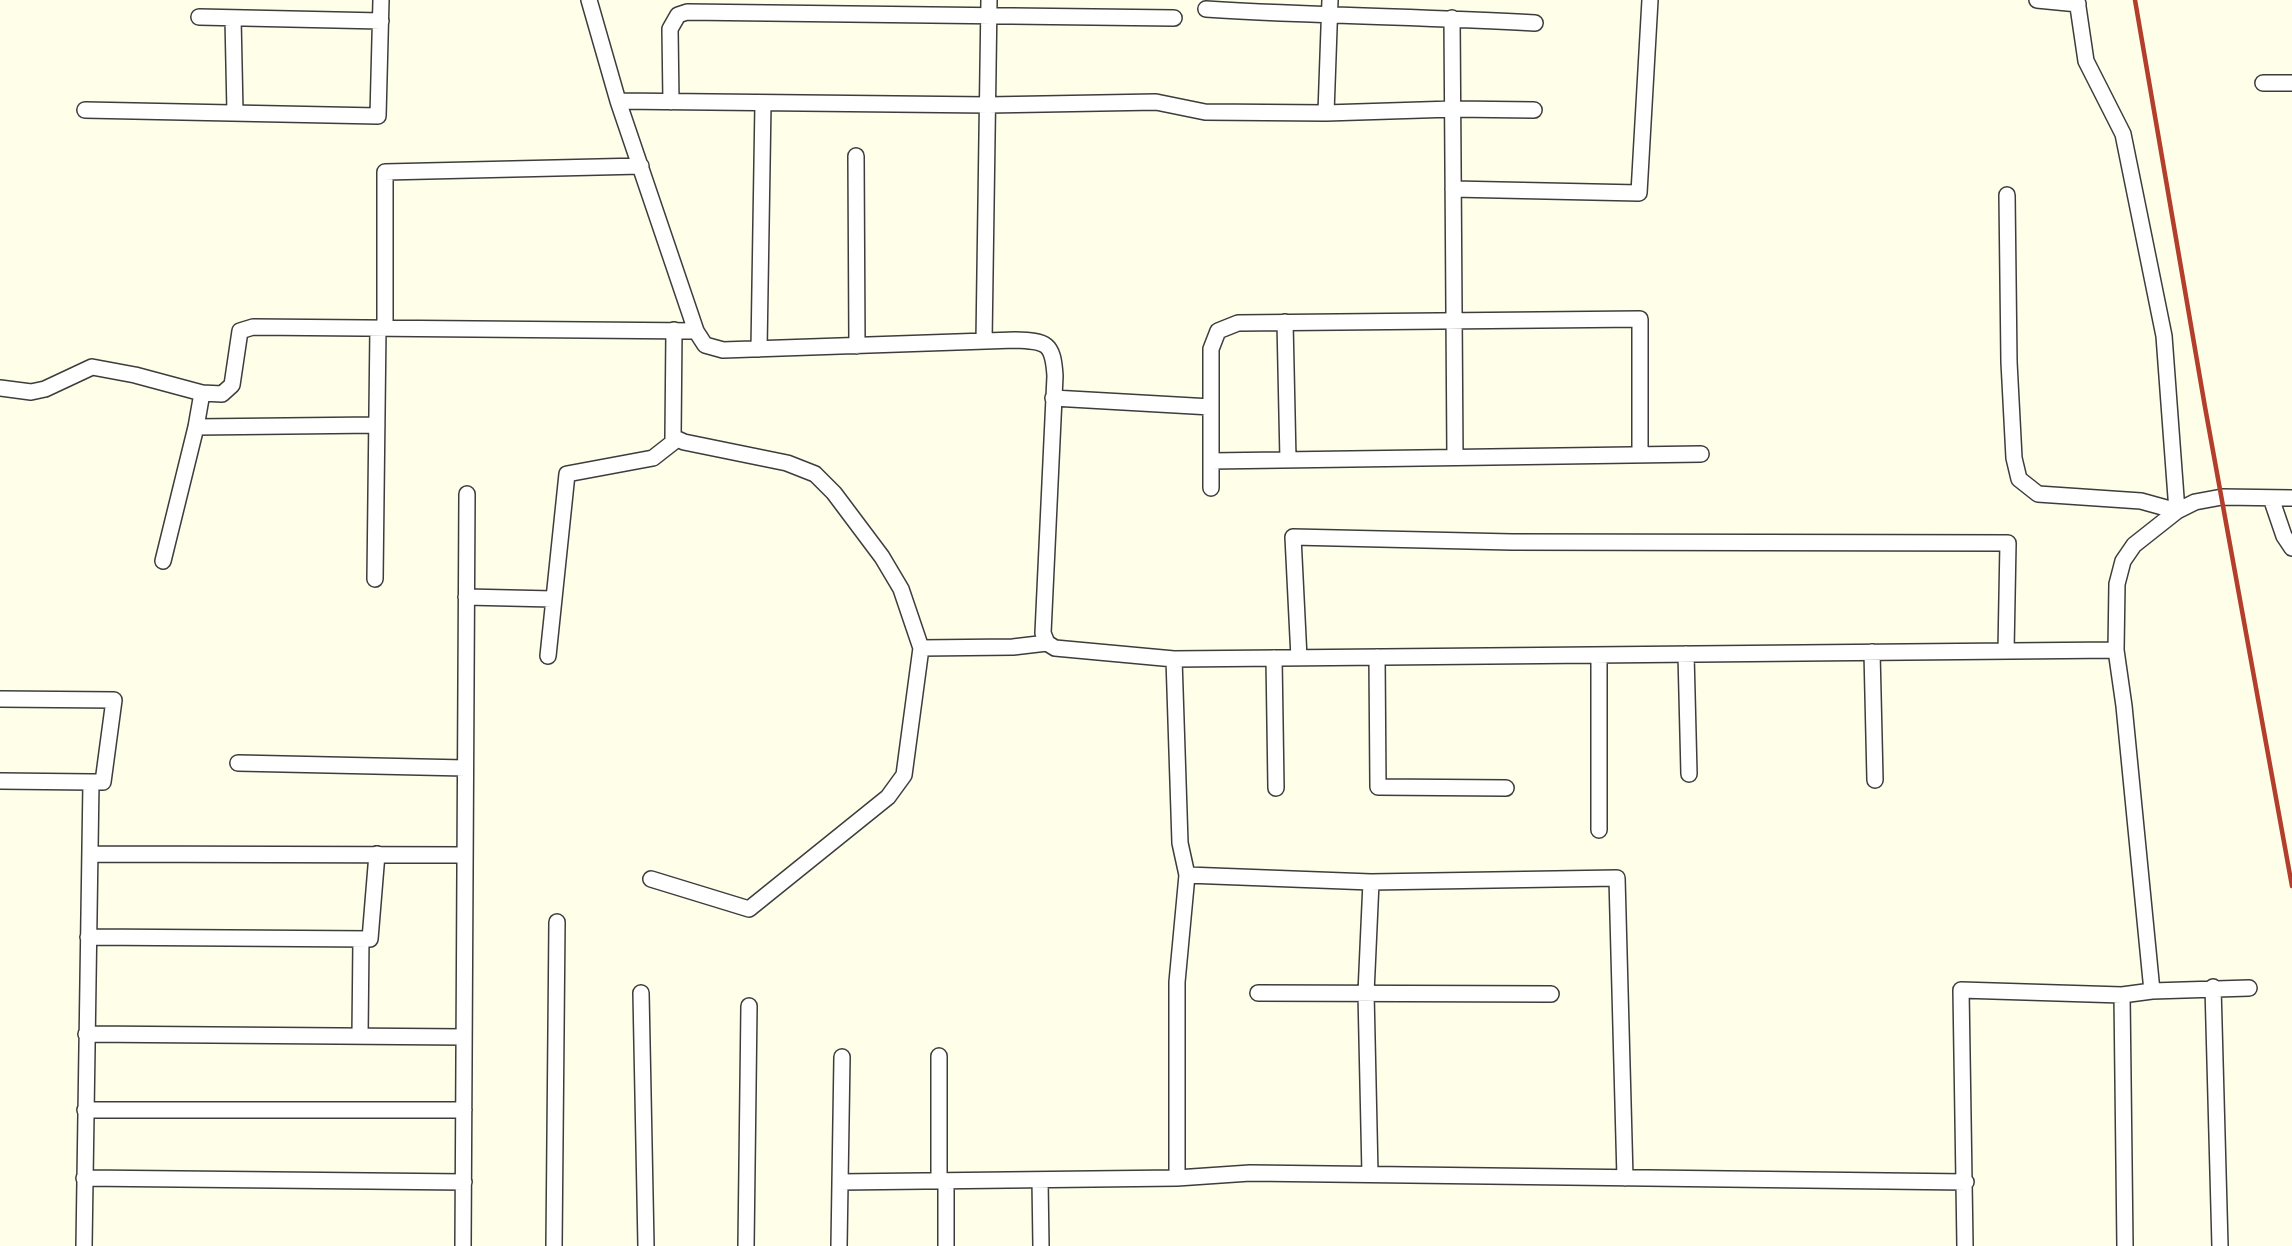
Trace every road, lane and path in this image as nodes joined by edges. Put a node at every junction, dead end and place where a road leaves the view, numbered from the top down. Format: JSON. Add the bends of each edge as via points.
{"nodes":[{"id":1,"x":381,"y":0,"type":"edge"},
{"id":2,"x":589,"y":0,"type":"edge"},
{"id":3,"x":988,"y":0,"type":"edge"},
{"id":4,"x":1330,"y":0,"type":"edge"},
{"id":5,"x":1650,"y":0,"type":"edge"},
{"id":6,"x":2037,"y":0,"type":"edge"},
{"id":7,"x":2078,"y":2,"type":"edge"},
{"id":8,"x":1206,"y":9,"type":"dead end"},
{"id":9,"x":988,"y":16,"type":"junction"},
{"id":10,"x":199,"y":17,"type":"dead end"},
{"id":11,"x":1329,"y":17,"type":"junction"},
{"id":12,"x":233,"y":18,"type":"junction"},
{"id":13,"x":1174,"y":18,"type":"dead end"},
{"id":14,"x":1452,"y":18,"type":"junction"},
{"id":15,"x":381,"y":21,"type":"junction"},
{"id":16,"x":1535,"y":23,"type":"dead end"},
{"id":17,"x":2263,"y":82,"type":"dead end"},
{"id":18,"x":2292,"y":83,"type":"edge"},
{"id":19,"x":618,"y":101,"type":"junction"},
{"id":20,"x":671,"y":102,"type":"junction"},
{"id":21,"x":764,"y":103,"type":"junction"},
{"id":22,"x":988,"y":105,"type":"junction"},
{"id":23,"x":1453,"y":109,"type":"junction"},
{"id":24,"x":85,"y":110,"type":"dead end"},
{"id":25,"x":1534,"y":110,"type":"dead end"},
{"id":26,"x":235,"y":112,"type":"junction"},
{"id":27,"x":1326,"y":113,"type":"junction"},
{"id":28,"x":856,"y":156,"type":"dead end"},
{"id":29,"x":641,"y":166,"type":"junction"},
{"id":30,"x":1453,"y":189,"type":"junction"},
{"id":31,"x":2007,"y":195,"type":"dead end"},
{"id":32,"x":1453,"y":321,"type":"junction"},
{"id":33,"x":1285,"y":322,"type":"junction"},
{"id":34,"x":381,"y":328,"type":"junction"},
{"id":35,"x":674,"y":330,"type":"junction"},
{"id":36,"x":696,"y":331,"type":"junction"},
{"id":37,"x":984,"y":341,"type":"junction"},
{"id":38,"x":857,"y":346,"type":"junction"},
{"id":39,"x":759,"y":349,"type":"junction"},
{"id":40,"x":0,"y":388,"type":"edge"},
{"id":41,"x":202,"y":393,"type":"junction"},
{"id":42,"x":1053,"y":398,"type":"junction"},
{"id":43,"x":1211,"y":407,"type":"junction"},
{"id":44,"x":377,"y":425,"type":"junction"},
{"id":45,"x":196,"y":427,"type":"junction"},
{"id":46,"x":676,"y":440,"type":"junction"},
{"id":47,"x":1640,"y":454,"type":"junction"},
{"id":48,"x":1701,"y":454,"type":"dead end"},
{"id":49,"x":1455,"y":457,"type":"junction"},
{"id":50,"x":1288,"y":460,"type":"junction"},
{"id":51,"x":1211,"y":461,"type":"junction"},
{"id":52,"x":1211,"y":488,"type":"dead end"},
{"id":53,"x":467,"y":494,"type":"dead end"},
{"id":54,"x":2271,"y":498,"type":"junction"},
{"id":55,"x":2292,"y":498,"type":"edge"},
{"id":56,"x":2177,"y":511,"type":"junction"},
{"id":57,"x":2292,"y":548,"type":"edge"},
{"id":58,"x":163,"y":561,"type":"dead end"},
{"id":59,"x":375,"y":579,"type":"dead end"},
{"id":60,"x":466,"y":597,"type":"junction"},
{"id":61,"x":553,"y":599,"type":"junction"},
{"id":62,"x":1047,"y":644,"type":"junction"},
{"id":63,"x":921,"y":648,"type":"junction"},
{"id":64,"x":2116,"y":650,"type":"junction"},
{"id":65,"x":2006,"y":651,"type":"junction"},
{"id":66,"x":1872,"y":652,"type":"junction"},
{"id":67,"x":1686,"y":654,"type":"junction"},
{"id":68,"x":1599,"y":655,"type":"junction"},
{"id":69,"x":548,"y":656,"type":"dead end"},
{"id":70,"x":1377,"y":657,"type":"junction"},
{"id":71,"x":1274,"y":658,"type":"junction"},
{"id":72,"x":1299,"y":658,"type":"junction"},
{"id":73,"x":1174,"y":659,"type":"junction"},
{"id":74,"x":0,"y":699,"type":"edge"},
{"id":75,"x":238,"y":763,"type":"dead end"},
{"id":76,"x":465,"y":768,"type":"junction"},
{"id":77,"x":1689,"y":774,"type":"dead end"},
{"id":78,"x":1875,"y":780,"type":"dead end"},
{"id":79,"x":0,"y":781,"type":"edge"},
{"id":80,"x":91,"y":782,"type":"junction"},
{"id":81,"x":1276,"y":788,"type":"dead end"},
{"id":82,"x":1506,"y":788,"type":"dead end"},
{"id":83,"x":1599,"y":830,"type":"dead end"},
{"id":84,"x":90,"y":854,"type":"junction"},
{"id":85,"x":376,"y":854,"type":"junction"},
{"id":86,"x":464,"y":855,"type":"junction"},
{"id":87,"x":1187,"y":875,"type":"junction"},
{"id":88,"x":651,"y":879,"type":"dead end"},
{"id":89,"x":1371,"y":882,"type":"junction"},
{"id":90,"x":557,"y":922,"type":"dead end"},
{"id":91,"x":88,"y":937,"type":"junction"},
{"id":92,"x":361,"y":939,"type":"junction"},
{"id":93,"x":2213,"y":987,"type":"junction"},
{"id":94,"x":2249,"y":988,"type":"dead end"},
{"id":95,"x":2152,"y":991,"type":"junction"},
{"id":96,"x":641,"y":993,"type":"dead end"},
{"id":97,"x":1258,"y":993,"type":"dead end"},
{"id":98,"x":1366,"y":993,"type":"junction"},
{"id":99,"x":1551,"y":994,"type":"dead end"},
{"id":100,"x":2122,"y":995,"type":"junction"},
{"id":101,"x":748,"y":1006,"type":"dead end"},
{"id":102,"x":86,"y":1034,"type":"junction"},
{"id":103,"x":360,"y":1036,"type":"junction"},
{"id":104,"x":464,"y":1037,"type":"junction"},
{"id":105,"x":939,"y":1056,"type":"dead end"},
{"id":106,"x":842,"y":1058,"type":"dead end"},
{"id":107,"x":85,"y":1110,"type":"junction"},
{"id":108,"x":464,"y":1110,"type":"junction"},
{"id":109,"x":1370,"y":1174,"type":"junction"},
{"id":110,"x":1625,"y":1178,"type":"junction"},
{"id":111,"x":84,"y":1179,"type":"junction"},
{"id":112,"x":1177,"y":1179,"type":"junction"},
{"id":113,"x":1040,"y":1180,"type":"junction"},
{"id":114,"x":942,"y":1181,"type":"junction"},
{"id":115,"x":464,"y":1182,"type":"junction"},
{"id":116,"x":840,"y":1182,"type":"junction"},
{"id":117,"x":1966,"y":1182,"type":"junction"},
{"id":118,"x":84,"y":1246,"type":"edge"},
{"id":119,"x":463,"y":1246,"type":"edge"},
{"id":120,"x":555,"y":1246,"type":"edge"},
{"id":121,"x":646,"y":1246,"type":"edge"},
{"id":122,"x":746,"y":1246,"type":"edge"},
{"id":123,"x":839,"y":1246,"type":"edge"},
{"id":124,"x":946,"y":1246,"type":"edge"},
{"id":125,"x":1041,"y":1246,"type":"edge"},
{"id":126,"x":1965,"y":1246,"type":"edge"},
{"id":127,"x":2126,"y":1246,"type":"edge"},
{"id":128,"x":2220,"y":1246,"type":"edge"}],
"edges":[{"from":1,"to":15,"type":"street"},
{"from":2,"to":19,"type":"street"},
{"from":3,"to":9,"type":"street"},
{"from":4,"to":11,"type":"street"},
{"from":5,"to":30,"type":"street","via":[[1639,193]]},
{"from":6,"to":7,"type":"street"},
{"from":7,"to":56,"type":"street","via":[[2086,61],[2123,134],[2164,336]]},
{"from":8,"to":11,"type":"street"},
{"from":9,"to":13,"type":"street"},
{"from":9,"to":20,"type":"street","via":[[687,12],[678,15],[670,29]]},
{"from":9,"to":22,"type":"street"},
{"from":10,"to":12,"type":"street"},
{"from":11,"to":14,"type":"street"},
{"from":11,"to":27,"type":"street"},
{"from":12,"to":15,"type":"street"},
{"from":12,"to":26,"type":"street"},
{"from":14,"to":16,"type":"street"},
{"from":14,"to":23,"type":"street"},
{"from":15,"to":26,"type":"street","via":[[378,116]]},
{"from":17,"to":18,"type":"street"},
{"from":19,"to":20,"type":"street"},
{"from":19,"to":29,"type":"street"},
{"from":20,"to":21,"type":"street"},
{"from":21,"to":22,"type":"street"},
{"from":21,"to":39,"type":"street"},
{"from":22,"to":27,"type":"street","via":[[1156,102],[1205,112]]},
{"from":22,"to":37,"type":"street"},
{"from":23,"to":25,"type":"street"},
{"from":23,"to":27,"type":"street"},
{"from":23,"to":30,"type":"street"},
{"from":24,"to":26,"type":"street"},
{"from":28,"to":38,"type":"street"},
{"from":29,"to":34,"type":"street","via":[[385,172]]},
{"from":29,"to":36,"type":"street"},
{"from":30,"to":32,"type":"street"},
{"from":31,"to":56,"type":"street","via":[[2008,362],[2014,458],[2019,479],[2038,494],[2141,501]]},
{"from":32,"to":33,"type":"street"},
{"from":32,"to":47,"type":"street","via":[[1640,319]]},
{"from":32,"to":49,"type":"street"},
{"from":33,"to":43,"type":"street","via":[[1238,323],[1218,331],[1211,349]]},
{"from":33,"to":50,"type":"street"},
{"from":34,"to":35,"type":"street"},
{"from":34,"to":41,"type":"street","via":[[246,327],[237,341],[232,385],[222,394]]},
{"from":34,"to":44,"type":"street"},
{"from":35,"to":36,"type":"street"},
{"from":35,"to":46,"type":"street","via":[[672,432]]},
{"from":36,"to":39,"type":"street","via":[[705,345],[723,350]]},
{"from":37,"to":38,"type":"street"},
{"from":37,"to":42,"type":"street","via":[[1039,341],[1048,346],[1053,355]]},
{"from":38,"to":39,"type":"street"},
{"from":40,"to":41,"type":"street","via":[[31,392],[45,389],[92,367]]},
{"from":41,"to":45,"type":"street"},
{"from":42,"to":43,"type":"street"},
{"from":42,"to":62,"type":"street","via":[[1043,633]]},
{"from":43,"to":51,"type":"street"},
{"from":44,"to":45,"type":"street"},
{"from":44,"to":59,"type":"street"},
{"from":45,"to":58,"type":"street"},
{"from":46,"to":61,"type":"street","via":[[653,458],[567,474]]},
{"from":46,"to":63,"type":"street","via":[[787,463],[815,474],[882,557],[901,590]]},
{"from":47,"to":48,"type":"street"},
{"from":47,"to":49,"type":"street"},
{"from":49,"to":50,"type":"street"},
{"from":50,"to":51,"type":"street"},
{"from":51,"to":52,"type":"street"},
{"from":53,"to":60,"type":"street"},
{"from":54,"to":55,"type":"street"},
{"from":54,"to":56,"type":"street","via":[[2222,497],[2195,502]]},
{"from":54,"to":57,"type":"street"},
{"from":56,"to":64,"type":"street","via":[[2134,544],[2123,561],[2117,584]]},
{"from":60,"to":61,"type":"street"},
{"from":60,"to":76,"type":"street"},
{"from":61,"to":69,"type":"street"},
{"from":62,"to":63,"type":"street"},
{"from":62,"to":73,"type":"street","via":[[1070,652]]},
{"from":63,"to":88,"type":"street","via":[[904,775],[888,797],[749,909]]},
{"from":64,"to":65,"type":"street"},
{"from":64,"to":95,"type":"street"},
{"from":65,"to":66,"type":"street"},
{"from":65,"to":72,"type":"street","via":[[2008,543],[1512,542],[1293,537]]},
{"from":66,"to":67,"type":"street"},
{"from":66,"to":78,"type":"street"},
{"from":67,"to":68,"type":"street"},
{"from":67,"to":77,"type":"street"},
{"from":68,"to":70,"type":"street"},
{"from":68,"to":83,"type":"street"},
{"from":70,"to":72,"type":"street"},
{"from":70,"to":82,"type":"street","via":[[1378,787]]},
{"from":71,"to":72,"type":"street"},
{"from":71,"to":73,"type":"street"},
{"from":71,"to":81,"type":"street"},
{"from":73,"to":87,"type":"street","via":[[1180,843]]},
{"from":74,"to":80,"type":"street","via":[[114,700],[103,782]]},
{"from":75,"to":76,"type":"street"},
{"from":76,"to":86,"type":"street"},
{"from":79,"to":80,"type":"street"},
{"from":80,"to":84,"type":"street"},
{"from":84,"to":85,"type":"street"},
{"from":84,"to":91,"type":"street"},
{"from":85,"to":86,"type":"street"},
{"from":85,"to":92,"type":"street","via":[[370,939]]},
{"from":86,"to":104,"type":"street"},
{"from":87,"to":89,"type":"street"},
{"from":87,"to":112,"type":"street","via":[[1177,982]]},
{"from":89,"to":98,"type":"street"},
{"from":89,"to":110,"type":"street","via":[[1617,878]]},
{"from":90,"to":120,"type":"street"},
{"from":91,"to":92,"type":"street"},
{"from":91,"to":102,"type":"street"},
{"from":92,"to":103,"type":"street"},
{"from":93,"to":94,"type":"street"},
{"from":93,"to":95,"type":"street"},
{"from":93,"to":128,"type":"street"},
{"from":95,"to":100,"type":"street"},
{"from":96,"to":121,"type":"street"},
{"from":97,"to":98,"type":"street"},
{"from":98,"to":99,"type":"street"},
{"from":98,"to":109,"type":"street"},
{"from":100,"to":117,"type":"street","via":[[1961,990]]},
{"from":100,"to":127,"type":"street"},
{"from":101,"to":122,"type":"street"},
{"from":102,"to":103,"type":"street"},
{"from":102,"to":107,"type":"street"},
{"from":103,"to":104,"type":"street"},
{"from":104,"to":108,"type":"street"},
{"from":105,"to":114,"type":"street"},
{"from":106,"to":116,"type":"street"},
{"from":107,"to":108,"type":"street"},
{"from":107,"to":111,"type":"street"},
{"from":108,"to":115,"type":"street"},
{"from":109,"to":110,"type":"street"},
{"from":109,"to":112,"type":"street","via":[[1250,1173]]},
{"from":110,"to":117,"type":"street"},
{"from":111,"to":115,"type":"street"},
{"from":111,"to":118,"type":"street"},
{"from":112,"to":113,"type":"street"},
{"from":113,"to":114,"type":"street"},
{"from":113,"to":125,"type":"street"},
{"from":114,"to":116,"type":"street"},
{"from":114,"to":124,"type":"street"},
{"from":115,"to":119,"type":"street"},
{"from":116,"to":123,"type":"street"},
{"from":117,"to":126,"type":"street"}]}
